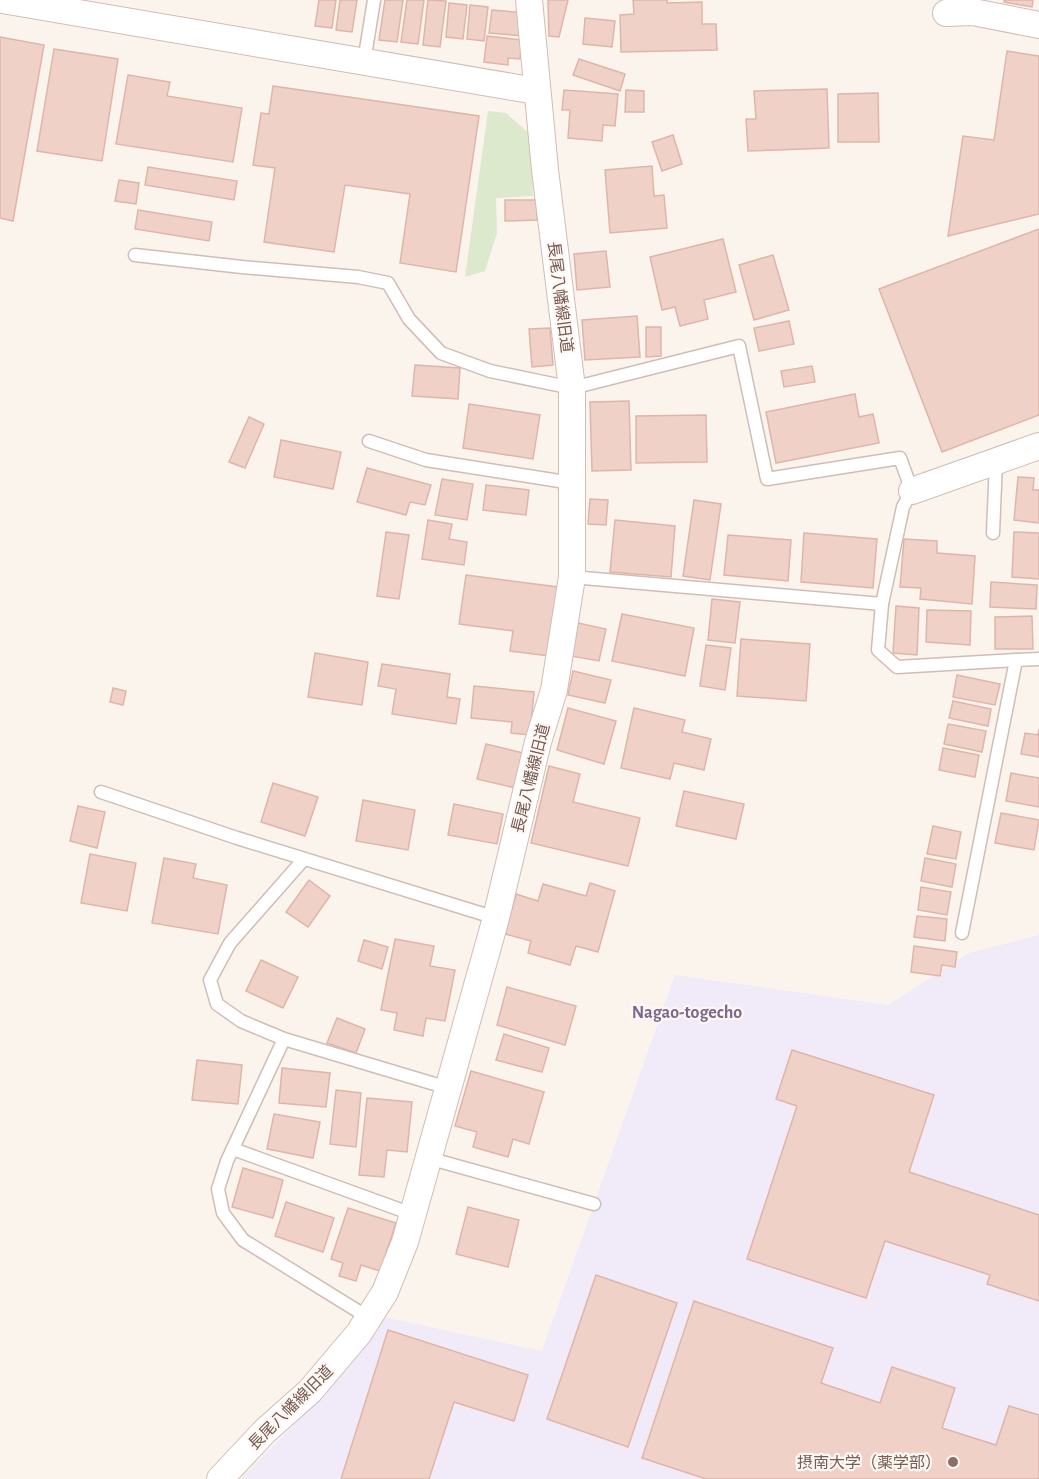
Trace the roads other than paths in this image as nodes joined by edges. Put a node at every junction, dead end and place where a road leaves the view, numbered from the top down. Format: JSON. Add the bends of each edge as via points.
{"nodes":[{"id":1,"x":2,"y":0,"type":"edge"},
{"id":2,"x":374,"y":0,"type":"edge"},
{"id":3,"x":529,"y":0,"type":"edge"},
{"id":4,"x":31,"y":2,"type":"edge"},
{"id":5,"x":946,"y":13,"type":"dead end"},
{"id":6,"x":1039,"y":25,"type":"edge"},
{"id":7,"x":364,"y":62,"type":"junction"},
{"id":8,"x":536,"y":91,"type":"junction"},
{"id":9,"x":135,"y":255,"type":"dead end"},
{"id":10,"x":572,"y":388,"type":"junction"},
{"id":11,"x":369,"y":441,"type":"dead end"},
{"id":12,"x":1039,"y":446,"type":"edge"},
{"id":13,"x":996,"y":461,"type":"junction"},
{"id":14,"x":572,"y":483,"type":"junction"},
{"id":15,"x":912,"y":492,"type":"junction"},
{"id":16,"x":993,"y":533,"type":"dead end"},
{"id":17,"x":572,"y":577,"type":"junction"},
{"id":18,"x":882,"y":604,"type":"junction"},
{"id":19,"x":1039,"y":659,"type":"edge"},
{"id":20,"x":1016,"y":660,"type":"junction"},
{"id":21,"x":101,"y":792,"type":"dead end"},
{"id":22,"x":304,"y":859,"type":"junction"},
{"id":23,"x":496,"y":918,"type":"junction"},
{"id":24,"x":962,"y":933,"type":"dead end"},
{"id":25,"x":284,"y":1039,"type":"junction"},
{"id":26,"x":448,"y":1088,"type":"junction"},
{"id":27,"x":232,"y":1149,"type":"junction"},
{"id":28,"x":428,"y":1158,"type":"junction"},
{"id":29,"x":594,"y":1204,"type":"dead end"},
{"id":30,"x":412,"y":1215,"type":"junction"},
{"id":31,"x":369,"y":1318,"type":"junction"},
{"id":32,"x":220,"y":1479,"type":"edge"}],
"edges":[{"from":1,"to":4,"type":"street"},
{"from":2,"to":7,"type":"lane"},
{"from":3,"to":8,"type":"street","name":"長尾八幡線旧道"},
{"from":4,"to":7,"type":"street"},
{"from":5,"to":6,"type":"street","via":[[973,12]]},
{"from":7,"to":8,"type":"street"},
{"from":8,"to":10,"type":"street","name":"長尾八幡線旧道"},
{"from":9,"to":10,"type":"lane","via":[[388,283],[409,319],[441,353],[490,370]]},
{"from":10,"to":14,"type":"street","name":"長尾八幡線旧道"},
{"from":10,"to":15,"type":"lane","via":[[739,346],[767,479],[900,458]]},
{"from":11,"to":14,"type":"lane","via":[[426,460]]},
{"from":12,"to":13,"type":"street"},
{"from":13,"to":15,"type":"street"},
{"from":13,"to":16,"type":"lane"},
{"from":14,"to":17,"type":"street","name":"長尾八幡線旧道"},
{"from":15,"to":18,"type":"lane","via":[[903,507]]},
{"from":17,"to":18,"type":"lane"},
{"from":17,"to":23,"type":"street","name":"長尾八幡線旧道","via":[[554,690]]},
{"from":18,"to":20,"type":"lane","via":[[878,651],[897,667]]},
{"from":19,"to":20,"type":"lane"},
{"from":20,"to":24,"type":"lane"},
{"from":21,"to":22,"type":"lane"},
{"from":22,"to":23,"type":"lane"},
{"from":22,"to":25,"type":"lane","via":[[230,943],[210,980],[217,1004],[241,1021]]},
{"from":23,"to":26,"type":"street","name":"長尾八幡線旧道"},
{"from":25,"to":26,"type":"lane"},
{"from":25,"to":27,"type":"lane"},
{"from":26,"to":28,"type":"street","name":"長尾八幡線旧道"},
{"from":27,"to":30,"type":"lane"},
{"from":27,"to":31,"type":"lane","via":[[218,1189],[223,1213],[243,1240]]},
{"from":28,"to":29,"type":"lane"},
{"from":28,"to":30,"type":"street","name":"長尾八幡線旧道"},
{"from":30,"to":31,"type":"street","name":"長尾八幡線旧道","via":[[385,1292]]},
{"from":31,"to":32,"type":"street","name":"長尾八幡線旧道","via":[[310,1391]]}]}
